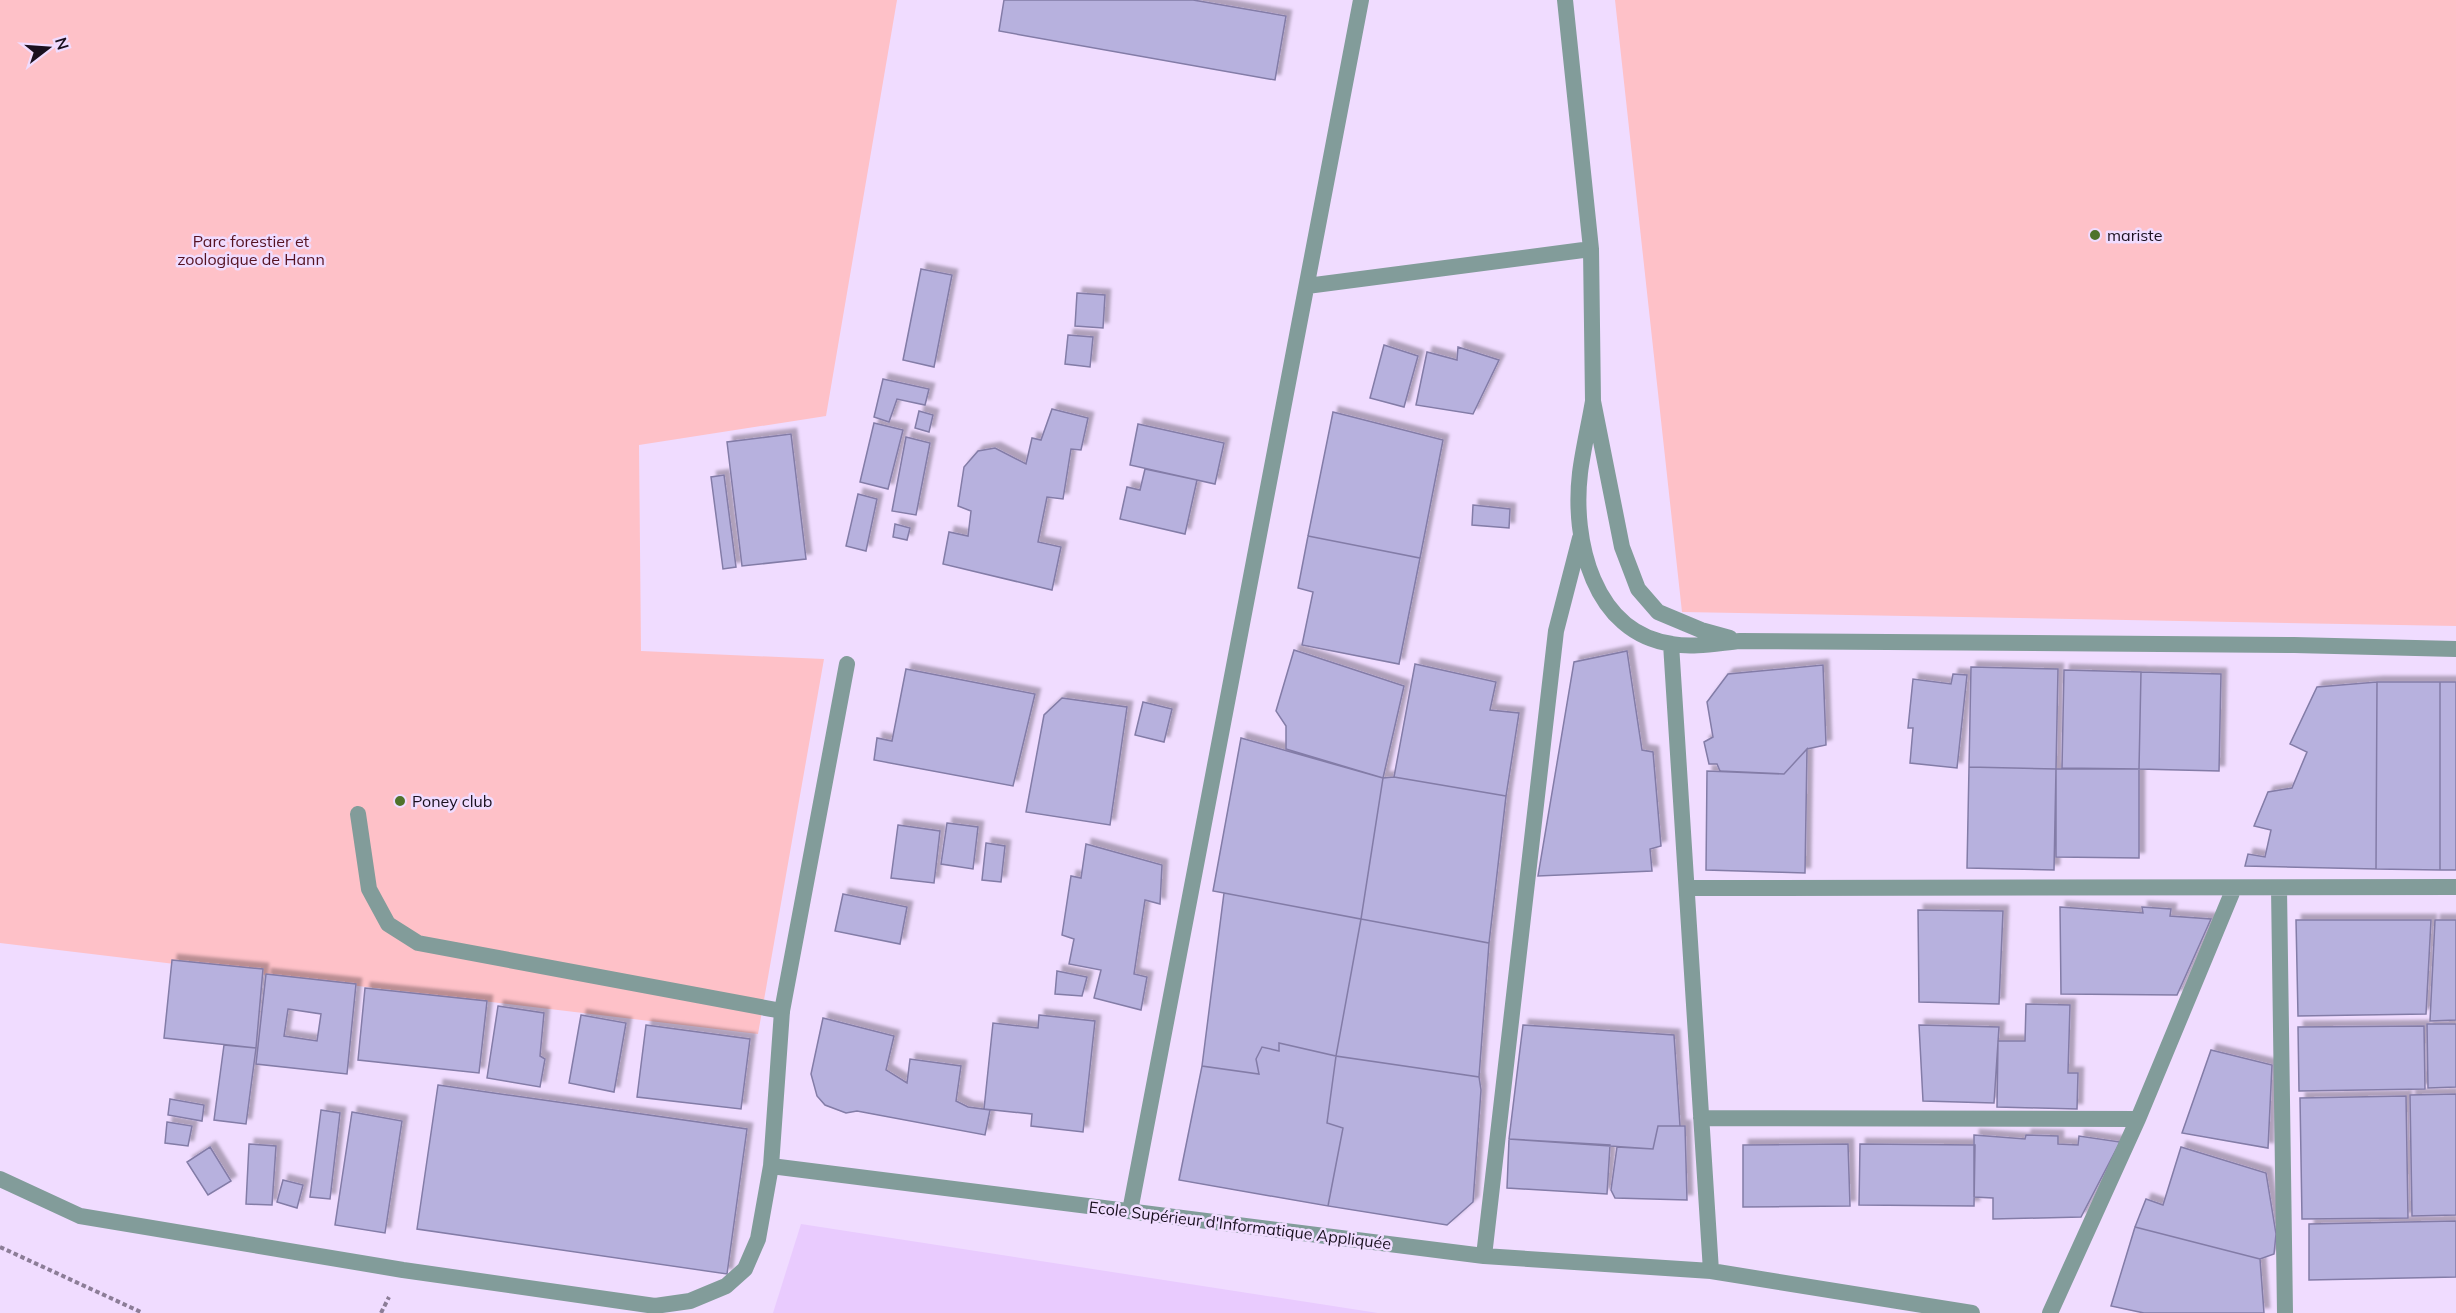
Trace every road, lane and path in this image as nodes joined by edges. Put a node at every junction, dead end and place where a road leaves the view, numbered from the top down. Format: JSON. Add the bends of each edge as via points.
{"nodes":[{"id":1,"x":1360,"y":0,"type":"edge"},
{"id":2,"x":1566,"y":0,"type":"edge"},
{"id":3,"x":1591,"y":249,"type":"junction"},
{"id":4,"x":1307,"y":286,"type":"junction"},
{"id":5,"x":1593,"y":401,"type":"junction"},
{"id":6,"x":1580,"y":536,"type":"junction"},
{"id":7,"x":1740,"y":641,"type":"junction"},
{"id":8,"x":1671,"y":644,"type":"junction"},
{"id":9,"x":2456,"y":649,"type":"edge"},
{"id":10,"x":847,"y":664,"type":"dead end"},
{"id":11,"x":358,"y":814,"type":"dead end"},
{"id":12,"x":2456,"y":887,"type":"edge"},
{"id":13,"x":1687,"y":888,"type":"junction"},
{"id":14,"x":2234,"y":888,"type":"junction"},
{"id":15,"x":2279,"y":888,"type":"junction"},
{"id":16,"x":782,"y":1011,"type":"junction"},
{"id":17,"x":1701,"y":1118,"type":"junction"},
{"id":18,"x":2138,"y":1119,"type":"junction"},
{"id":19,"x":771,"y":1166,"type":"junction"},
{"id":20,"x":0,"y":1179,"type":"edge"},
{"id":21,"x":1130,"y":1211,"type":"junction"},
{"id":22,"x":0,"y":1247,"type":"edge"},
{"id":23,"x":1484,"y":1256,"type":"junction"},
{"id":24,"x":1711,"y":1271,"type":"junction"},
{"id":25,"x":143,"y":1313,"type":"edge"},
{"id":26,"x":1972,"y":1313,"type":"edge"},
{"id":27,"x":2050,"y":1313,"type":"edge"},
{"id":28,"x":2285,"y":1313,"type":"edge"}],
"edges":[{"from":1,"to":4,"type":"street"},
{"from":2,"to":3,"type":"street"},
{"from":3,"to":4,"type":"street"},
{"from":3,"to":5,"type":"street"},
{"from":4,"to":21,"type":"street"},
{"from":5,"to":6,"type":"street","via":[[1580,475]]},
{"from":5,"to":7,"type":"street","via":[[1622,547],[1638,589],[1658,612],[1670,619]]},
{"from":6,"to":8,"type":"street","via":[[1589,570],[1610,609],[1640,633]]},
{"from":6,"to":23,"type":"street","via":[[1556,631]]},
{"from":7,"to":8,"type":"street"},
{"from":7,"to":9,"type":"street"},
{"from":8,"to":13,"type":"street"},
{"from":10,"to":16,"type":"street"},
{"from":11,"to":16,"type":"street","via":[[369,890],[388,924],[418,943]]},
{"from":12,"to":15,"type":"street"},
{"from":13,"to":14,"type":"street"},
{"from":13,"to":17,"type":"street"},
{"from":14,"to":15,"type":"street"},
{"from":14,"to":18,"type":"street"},
{"from":15,"to":28,"type":"street"},
{"from":16,"to":19,"type":"street"},
{"from":17,"to":18,"type":"street"},
{"from":17,"to":24,"type":"street"},
{"from":18,"to":27,"type":"street"},
{"from":19,"to":20,"type":"street","via":[[758,1239],[745,1269],[726,1286],[690,1301],[655,1306],[392,1268],[80,1216]]},
{"from":19,"to":21,"type":"street","name":"Ecole Supérieur d'Informatique Appliquée"},
{"from":21,"to":23,"type":"street","name":"Ecole Supérieur d'Informatique Appliquée"},
{"from":22,"to":25,"type":"path"},
{"from":23,"to":24,"type":"street","name":"Ecole Supérieur d'Informatique Appliquée"},
{"from":24,"to":26,"type":"street","name":"Ecole Supérieur d'Informatique Appliquée"}]}
